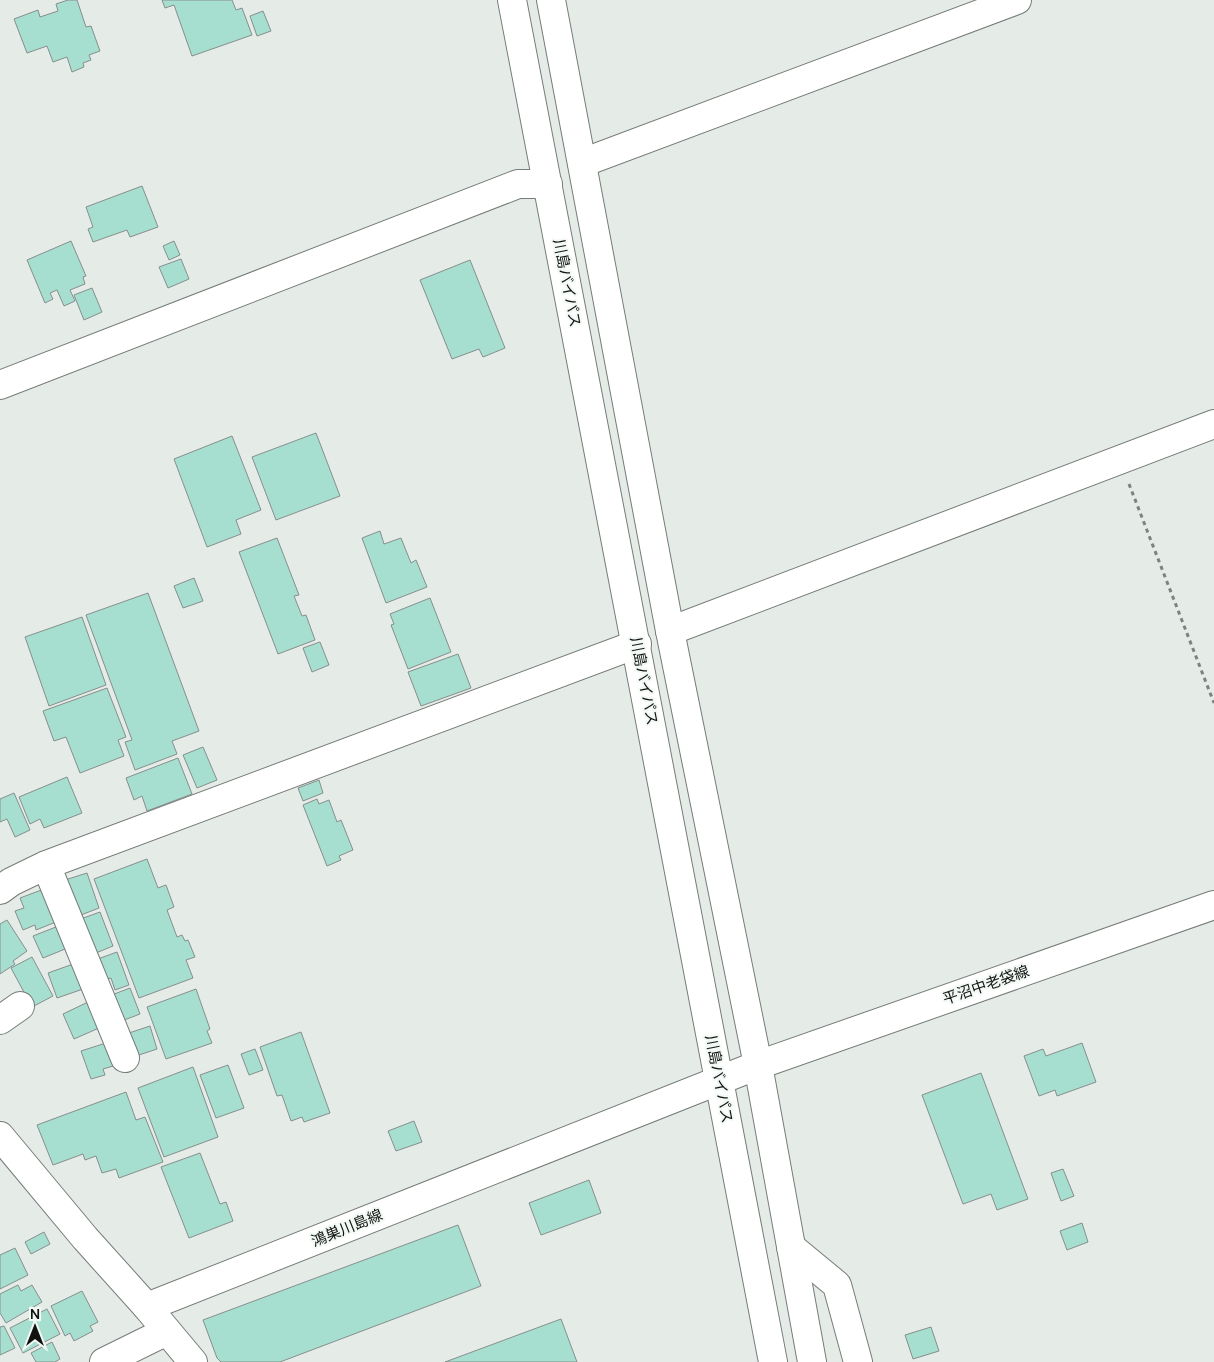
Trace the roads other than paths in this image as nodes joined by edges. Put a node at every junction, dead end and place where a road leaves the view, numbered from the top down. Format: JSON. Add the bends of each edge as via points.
{"nodes":[{"id":1,"x":512,"y":0,"type":"edge"},
{"id":2,"x":551,"y":0,"type":"edge"},
{"id":3,"x":1018,"y":0,"type":"edge"},
{"id":4,"x":582,"y":163,"type":"junction"},
{"id":5,"x":548,"y":184,"type":"junction"},
{"id":6,"x":0,"y":386,"type":"edge"},
{"id":7,"x":1214,"y":424,"type":"edge"},
{"id":8,"x":670,"y":631,"type":"junction"},
{"id":9,"x":637,"y":644,"type":"junction"},
{"id":10,"x":46,"y":865,"type":"junction"},
{"id":11,"x":0,"y":890,"type":"edge"},
{"id":12,"x":1214,"y":905,"type":"edge"},
{"id":13,"x":125,"y":1058,"type":"dead end"},
{"id":14,"x":758,"y":1065,"type":"junction"},
{"id":15,"x":719,"y":1080,"type":"junction"},
{"id":16,"x":0,"y":1136,"type":"edge"},
{"id":17,"x":791,"y":1247,"type":"junction"},
{"id":18,"x":147,"y":1307,"type":"junction"},
{"id":19,"x":167,"y":1331,"type":"junction"},
{"id":20,"x":104,"y":1362,"type":"edge"},
{"id":21,"x":193,"y":1362,"type":"edge"},
{"id":22,"x":773,"y":1362,"type":"edge"},
{"id":23,"x":812,"y":1362,"type":"edge"},
{"id":24,"x":858,"y":1362,"type":"edge"}],
"edges":[{"from":1,"to":5,"type":"main road","name":"川島バイパス"},
{"from":2,"to":4,"type":"main road"},
{"from":3,"to":4,"type":"main road"},
{"from":4,"to":8,"type":"main road"},
{"from":5,"to":6,"type":"main road","via":[[518,184]]},
{"from":5,"to":9,"type":"main road","name":"川島バイパス"},
{"from":7,"to":8,"type":"main road"},
{"from":8,"to":14,"type":"main road"},
{"from":9,"to":10,"type":"main road"},
{"from":9,"to":15,"type":"main road","name":"川島バイパス"},
{"from":10,"to":11,"type":"main road"},
{"from":10,"to":13,"type":"main road"},
{"from":12,"to":14,"type":"main road","name":"平沼中老袋線"},
{"from":14,"to":15,"type":"main road","name":"鴻巣川島線"},
{"from":14,"to":17,"type":"main road"},
{"from":15,"to":18,"type":"main road","name":"鴻巣川島線"},
{"from":15,"to":22,"type":"main road","name":"川島バイパス"},
{"from":16,"to":18,"type":"main road","via":[[84,1238]]},
{"from":17,"to":23,"type":"main road"},
{"from":17,"to":24,"type":"main road","via":[[837,1285]]},
{"from":18,"to":19,"type":"main road"},
{"from":19,"to":20,"type":"main road"},
{"from":19,"to":21,"type":"main road"}]}
